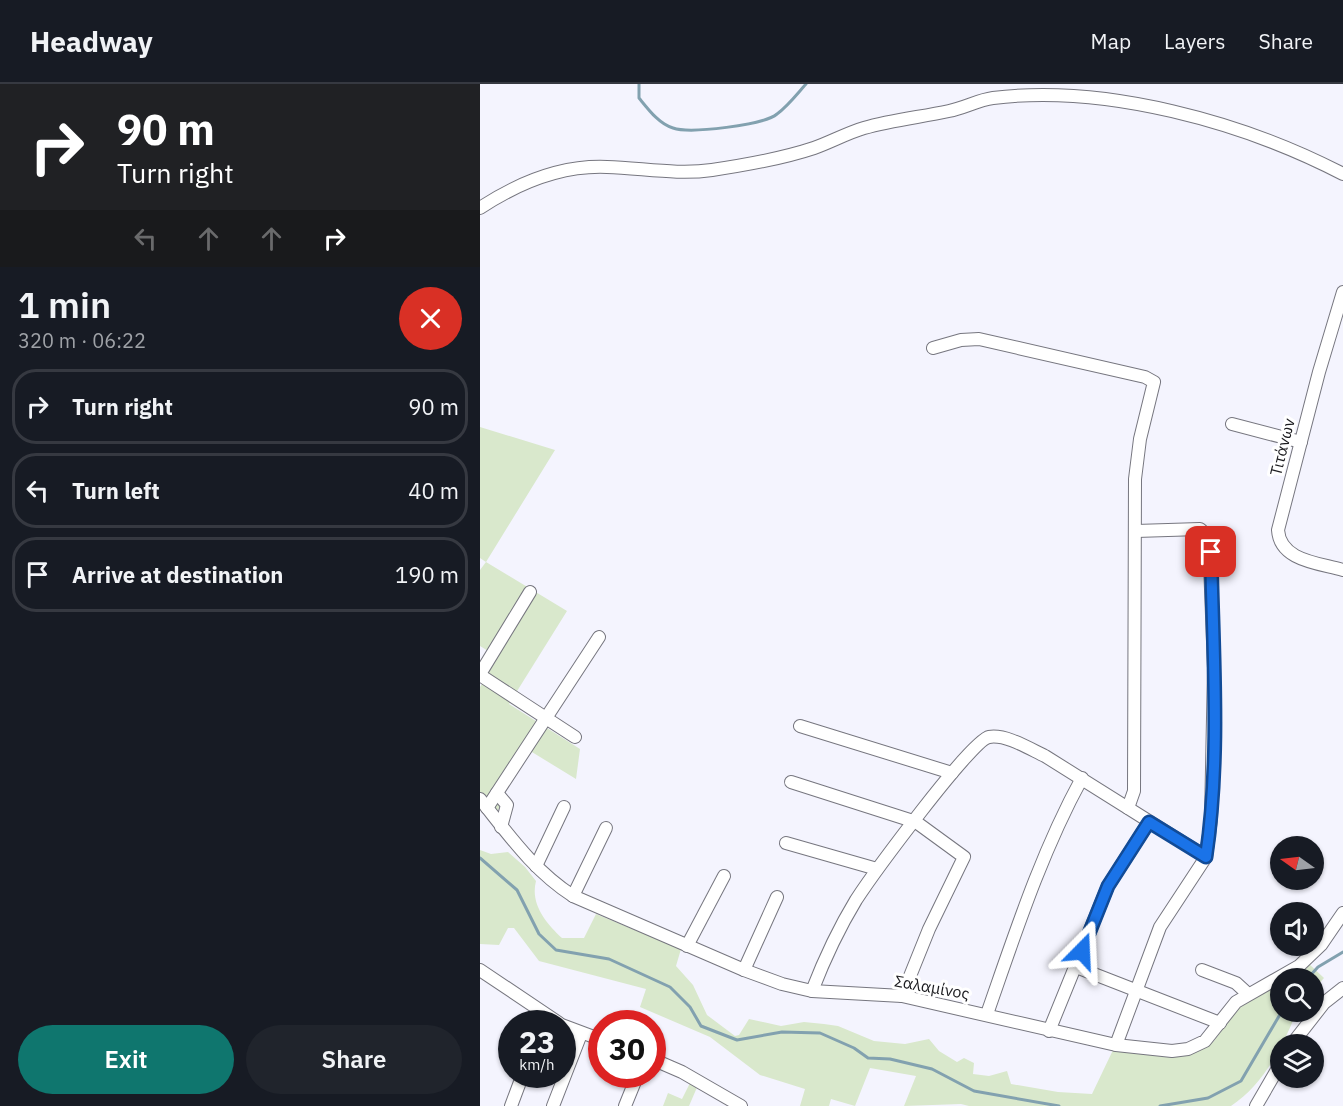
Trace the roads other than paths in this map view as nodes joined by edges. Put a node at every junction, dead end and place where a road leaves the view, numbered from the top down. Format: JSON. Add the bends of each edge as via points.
{"nodes":[{"id":1,"x":1343,"y":174,"type":"edge"},
{"id":2,"x":480,"y":208,"type":"edge"},
{"id":3,"x":1343,"y":292,"type":"edge"},
{"id":4,"x":933,"y":348,"type":"dead end"},
{"id":5,"x":1232,"y":424,"type":"dead end"},
{"id":6,"x":1301,"y":442,"type":"junction"},
{"id":7,"x":1136,"y":531,"type":"junction"},
{"id":8,"x":1343,"y":570,"type":"edge"},
{"id":9,"x":530,"y":592,"type":"dead end"},
{"id":10,"x":599,"y":637,"type":"dead end"},
{"id":11,"x":480,"y":675,"type":"edge"},
{"id":12,"x":545,"y":720,"type":"junction"},
{"id":13,"x":800,"y":726,"type":"dead end"},
{"id":14,"x":575,"y":737,"type":"dead end"},
{"id":15,"x":952,"y":772,"type":"junction"},
{"id":16,"x":1082,"y":778,"type":"junction"},
{"id":17,"x":791,"y":782,"type":"dead end"},
{"id":18,"x":497,"y":793,"type":"junction"},
{"id":19,"x":484,"y":804,"type":"edge"},
{"id":20,"x":564,"y":807,"type":"dead end"},
{"id":21,"x":1128,"y":808,"type":"junction"},
{"id":22,"x":915,"y":822,"type":"junction"},
{"id":23,"x":1149,"y":822,"type":"junction"},
{"id":24,"x":501,"y":827,"type":"junction"},
{"id":25,"x":606,"y":828,"type":"dead end"},
{"id":26,"x":786,"y":843,"type":"dead end"},
{"id":27,"x":1206,"y":857,"type":"junction"},
{"id":28,"x":536,"y":866,"type":"junction"},
{"id":29,"x":878,"y":869,"type":"junction"},
{"id":30,"x":724,"y":876,"type":"dead end"},
{"id":31,"x":573,"y":896,"type":"junction"},
{"id":32,"x":777,"y":897,"type":"dead end"},
{"id":33,"x":1343,"y":913,"type":"edge"},
{"id":34,"x":687,"y":946,"type":"junction"},
{"id":35,"x":1076,"y":967,"type":"junction"},
{"id":36,"x":480,"y":970,"type":"edge"},
{"id":37,"x":744,"y":970,"type":"junction"},
{"id":38,"x":1202,"y":970,"type":"dead end"},
{"id":39,"x":1343,"y":987,"type":"edge"},
{"id":40,"x":1135,"y":990,"type":"junction"},
{"id":41,"x":812,"y":991,"type":"junction"},
{"id":42,"x":1248,"y":994,"type":"junction"},
{"id":43,"x":902,"y":996,"type":"junction"},
{"id":44,"x":532,"y":1010,"type":"edge"},
{"id":45,"x":987,"y":1014,"type":"junction"},
{"id":46,"x":1220,"y":1023,"type":"junction"},
{"id":47,"x":1049,"y":1030,"type":"junction"},
{"id":48,"x":576,"y":1032,"type":"edge"},
{"id":49,"x":581,"y":1034,"type":"junction"},
{"id":50,"x":1300,"y":1034,"type":"edge"},
{"id":51,"x":588,"y":1036,"type":"edge"},
{"id":52,"x":1116,"y":1045,"type":"junction"},
{"id":53,"x":666,"y":1065,"type":"edge"},
{"id":54,"x":1270,"y":1082,"type":"edge"},
{"id":55,"x":518,"y":1088,"type":"edge"},
{"id":56,"x":632,"y":1088,"type":"edge"},
{"id":57,"x":511,"y":1106,"type":"edge"},
{"id":58,"x":553,"y":1106,"type":"edge"},
{"id":59,"x":625,"y":1106,"type":"edge"},
{"id":60,"x":741,"y":1106,"type":"edge"},
{"id":61,"x":1256,"y":1106,"type":"edge"}],
"edges":[{"from":1,"to":2,"type":"street","via":[[1275,142],[1152,107],[1089,96],[1020,97],[991,99],[864,128],[776,159],[711,170],[652,171],[595,166],[557,172],[518,185]]},
{"from":3,"to":6,"type":"street","name":"Τιτάνων"},
{"from":4,"to":7,"type":"street","via":[[979,339],[1154,382],[1137,459]]},
{"from":5,"to":6,"type":"street"},
{"from":6,"to":8,"type":"street","name":"Τιτάνων","via":[[1279,524],[1279,539],[1294,556]]},
{"from":7,"to":21,"type":"street","via":[[1134,791]]},
{"from":7,"to":27,"type":"street","via":[[1200,529],[1209,537],[1214,668],[1212,819]]},
{"from":9,"to":11,"type":"street"},
{"from":10,"to":12,"type":"street"},
{"from":11,"to":12,"type":"street"},
{"from":12,"to":14,"type":"street"},
{"from":12,"to":18,"type":"street"},
{"from":13,"to":15,"type":"street"},
{"from":15,"to":16,"type":"street","via":[[988,737],[1033,750]]},
{"from":15,"to":22,"type":"street"},
{"from":16,"to":21,"type":"street"},
{"from":16,"to":45,"type":"street","via":[[1056,825]]},
{"from":17,"to":22,"type":"street"},
{"from":18,"to":19,"type":"street"},
{"from":18,"to":24,"type":"street","via":[[507,805]]},
{"from":19,"to":24,"type":"street","name":"Σαλαμίνος"},
{"from":20,"to":28,"type":"street"},
{"from":21,"to":23,"type":"street"},
{"from":22,"to":29,"type":"street"},
{"from":22,"to":43,"type":"street","via":[[964,857]]},
{"from":23,"to":27,"type":"street"},
{"from":23,"to":35,"type":"street","via":[[1108,886]]},
{"from":24,"to":28,"type":"street","name":"Σαλαμίνος"},
{"from":25,"to":31,"type":"street"},
{"from":26,"to":29,"type":"street"},
{"from":27,"to":40,"type":"street","via":[[1160,927]]},
{"from":28,"to":31,"type":"street","name":"Σαλαμίνος"},
{"from":29,"to":41,"type":"street","via":[[855,902]]},
{"from":30,"to":34,"type":"street"},
{"from":31,"to":34,"type":"street","name":"Σαλαμίνος"},
{"from":32,"to":37,"type":"street"},
{"from":33,"to":42,"type":"street","name":"Σαλαμίνος","via":[[1321,945],[1299,966]]},
{"from":34,"to":37,"type":"street","name":"Σαλαμίνος"},
{"from":35,"to":40,"type":"street"},
{"from":35,"to":47,"type":"street"},
{"from":36,"to":44,"type":"street"},
{"from":37,"to":41,"type":"street","name":"Σαλαμίνος"},
{"from":38,"to":42,"type":"street","via":[[1236,983]]},
{"from":39,"to":50,"type":"street","via":[[1324,1003]]},
{"from":40,"to":46,"type":"street"},
{"from":40,"to":52,"type":"street"},
{"from":41,"to":43,"type":"street","name":"Σαλαμίνος"},
{"from":42,"to":46,"type":"street","name":"Σαλαμίνος","via":[[1236,1002]]},
{"from":43,"to":45,"type":"street","name":"Σαλαμίνος"},
{"from":45,"to":47,"type":"street","name":"Σαλαμίνος"},
{"from":46,"to":52,"type":"street","name":"Σαλαμίνος","via":[[1205,1041],[1188,1049]]},
{"from":47,"to":52,"type":"street","name":"Σαλαμίνος"},
{"from":48,"to":49,"type":"street"},
{"from":49,"to":51,"type":"street"},
{"from":49,"to":58,"type":"street"},
{"from":53,"to":60,"type":"street"},
{"from":54,"to":61,"type":"street"},
{"from":55,"to":57,"type":"street"},
{"from":56,"to":59,"type":"street"}]}
